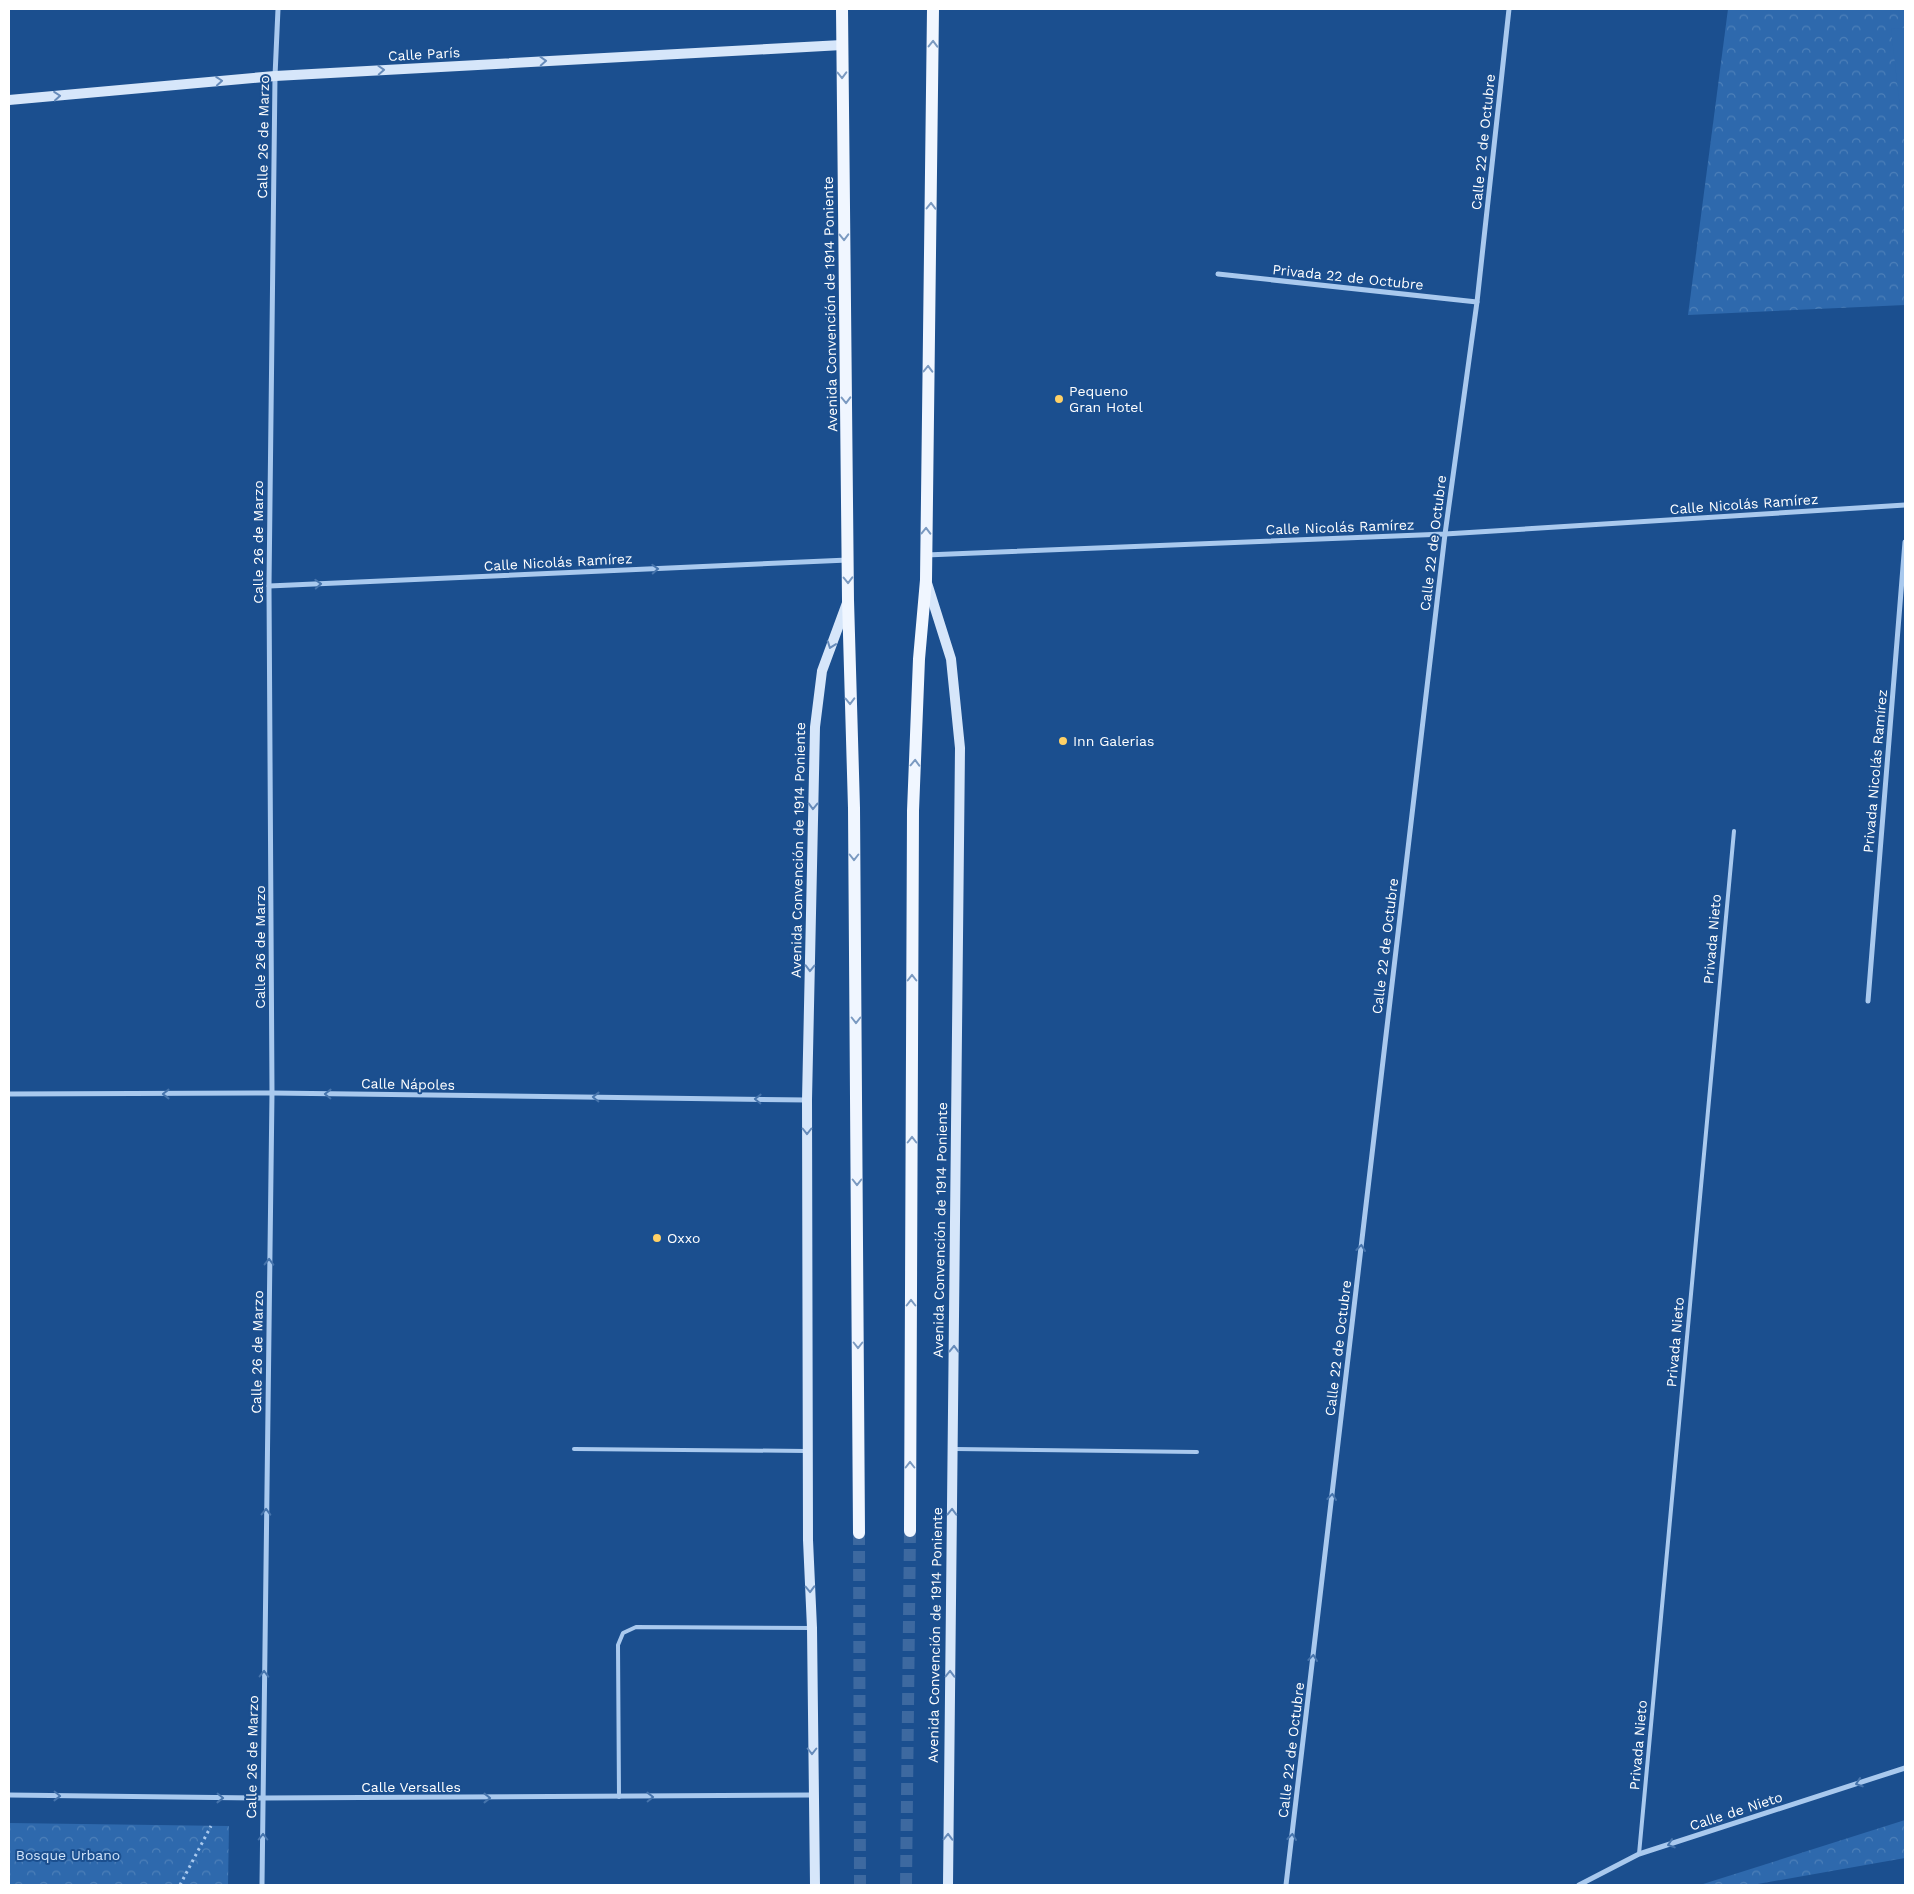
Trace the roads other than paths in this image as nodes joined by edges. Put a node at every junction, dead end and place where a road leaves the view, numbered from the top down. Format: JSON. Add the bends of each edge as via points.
{"nodes":[{"id":1,"x":278,"y":9,"type":"edge"},
{"id":2,"x":842,"y":9,"type":"edge"},
{"id":3,"x":934,"y":9,"type":"edge"},
{"id":4,"x":1509,"y":9,"type":"edge"},
{"id":5,"x":842,"y":45,"type":"junction"},
{"id":6,"x":274,"y":76,"type":"junction"},
{"id":7,"x":9,"y":100,"type":"edge"},
{"id":8,"x":1218,"y":274,"type":"dead end"},
{"id":9,"x":1477,"y":302,"type":"junction"},
{"id":10,"x":1905,"y":505,"type":"edge"},
{"id":11,"x":1445,"y":534,"type":"junction"},
{"id":12,"x":1905,"y":542,"type":"edge"},
{"id":13,"x":926,"y":555,"type":"junction"},
{"id":14,"x":848,"y":560,"type":"junction"},
{"id":15,"x":926,"y":580,"type":"junction"},
{"id":16,"x":269,"y":586,"type":"junction"},
{"id":17,"x":848,"y":600,"type":"junction"},
{"id":18,"x":1734,"y":832,"type":"dead end"},
{"id":19,"x":1868,"y":1001,"type":"dead end"},
{"id":20,"x":272,"y":1093,"type":"junction"},
{"id":21,"x":9,"y":1094,"type":"edge"},
{"id":22,"x":807,"y":1100,"type":"junction"},
{"id":23,"x":574,"y":1449,"type":"dead end"},
{"id":24,"x":952,"y":1449,"type":"junction"},
{"id":25,"x":808,"y":1451,"type":"junction"},
{"id":26,"x":1198,"y":1452,"type":"dead end"},
{"id":27,"x":910,"y":1531,"type":"tunnel mouth"},
{"id":28,"x":859,"y":1532,"type":"tunnel mouth"},
{"id":29,"x":812,"y":1628,"type":"junction"},
{"id":30,"x":1905,"y":1768,"type":"edge"},
{"id":31,"x":9,"y":1795,"type":"edge"},
{"id":32,"x":813,"y":1795,"type":"junction"},
{"id":33,"x":619,"y":1797,"type":"junction"},
{"id":34,"x":263,"y":1798,"type":"junction"},
{"id":35,"x":1639,"y":1854,"type":"junction"},
{"id":36,"x":262,"y":1885,"type":"edge"},
{"id":37,"x":815,"y":1885,"type":"edge"},
{"id":38,"x":948,"y":1885,"type":"edge"},
{"id":39,"x":1286,"y":1885,"type":"edge"},
{"id":40,"x":1579,"y":1885,"type":"edge"}],
"edges":[{"from":1,"to":6,"type":"street","name":"Calle 26 de Marzo"},
{"from":2,"to":5,"type":"main road","name":"Avenida Convención de 1914 Poniente"},
{"from":13,"to":3,"type":"main road","name":"Avenida Convención de 1914 Poniente","one_way":true},
{"from":4,"to":9,"type":"street","name":"Calle 22 de Octubre"},
{"from":6,"to":5,"type":"street","name":"Calle París","one_way":true},
{"from":5,"to":14,"type":"main road","name":"Avenida Convención de 1914 Poniente","one_way":true},
{"from":7,"to":6,"type":"street","name":"Calle París","one_way":true},
{"from":6,"to":16,"type":"street","name":"Calle 26 de Marzo"},
{"from":8,"to":9,"type":"street","name":"Privada 22 de Octubre"},
{"from":9,"to":11,"type":"street","name":"Calle 22 de Octubre"},
{"from":10,"to":11,"type":"street","name":"Calle Nicolás Ramírez"},
{"from":11,"to":13,"type":"street","name":"Calle Nicolás Ramírez"},
{"from":39,"to":11,"type":"street","name":"Calle 22 de Octubre","one_way":true},
{"from":12,"to":19,"type":"street","name":"Privada Nicolás Ramírez"},
{"from":13,"to":15,"type":"main road","name":"Avenida Convención de 1914 Poniente"},
{"from":16,"to":14,"type":"street","name":"Calle Nicolás Ramírez","one_way":true},
{"from":14,"to":17,"type":"main road","name":"Avenida Convención de 1914 Poniente","one_way":true},
{"from":24,"to":15,"type":"street","name":"Avenida Convención de 1914 Poniente","one_way":true,"via":[[960,748],[951,659]]},
{"from":27,"to":15,"type":"main road","name":"Avenida Convención de 1914 Poniente","one_way":true,"via":[[913,811],[919,659]]},
{"from":16,"to":20,"type":"street","name":"Calle 26 de Marzo"},
{"from":17,"to":22,"type":"street","name":"Avenida Convención de 1914 Poniente","one_way":true,"via":[[822,671],[815,727]]},
{"from":17,"to":28,"type":"main road","name":"Avenida Convención de 1914 Poniente","one_way":true,"via":[[854,818]]},
{"from":18,"to":35,"type":"lane","name":"Privada Nieto"},
{"from":20,"to":21,"type":"street","name":"Calle Nápoles","one_way":true},
{"from":22,"to":20,"type":"street","name":"Calle Nápoles","one_way":true},
{"from":34,"to":20,"type":"street","name":"Calle 26 de Marzo","one_way":true},
{"from":22,"to":25,"type":"street","name":"Avenida Convención de 1914 Poniente","one_way":true},
{"from":23,"to":25,"type":"lane"},
{"from":24,"to":26,"type":"lane"},
{"from":38,"to":24,"type":"street","name":"Avenida Convención de 1914 Poniente","one_way":true},
{"from":25,"to":29,"type":"street","name":"Avenida Convención de 1914 Poniente","one_way":true},
{"from":29,"to":32,"type":"street","name":"Avenida Convención de 1914 Poniente","one_way":true},
{"from":29,"to":33,"type":"lane","via":[[636,1627],[623,1633],[618,1645]]},
{"from":30,"to":35,"type":"street","name":"Calle de Nieto","one_way":true},
{"from":31,"to":34,"type":"street","name":"Calle Versalles","one_way":true},
{"from":33,"to":32,"type":"street","name":"Calle Versalles","one_way":true},
{"from":32,"to":37,"type":"street","name":"Avenida Convención de 1914 Poniente"},
{"from":34,"to":33,"type":"street","name":"Calle Versalles","one_way":true},
{"from":36,"to":34,"type":"street","name":"Calle 26 de Marzo","one_way":true},
{"from":35,"to":40,"type":"street","name":"Calle de Nieto"}]}
